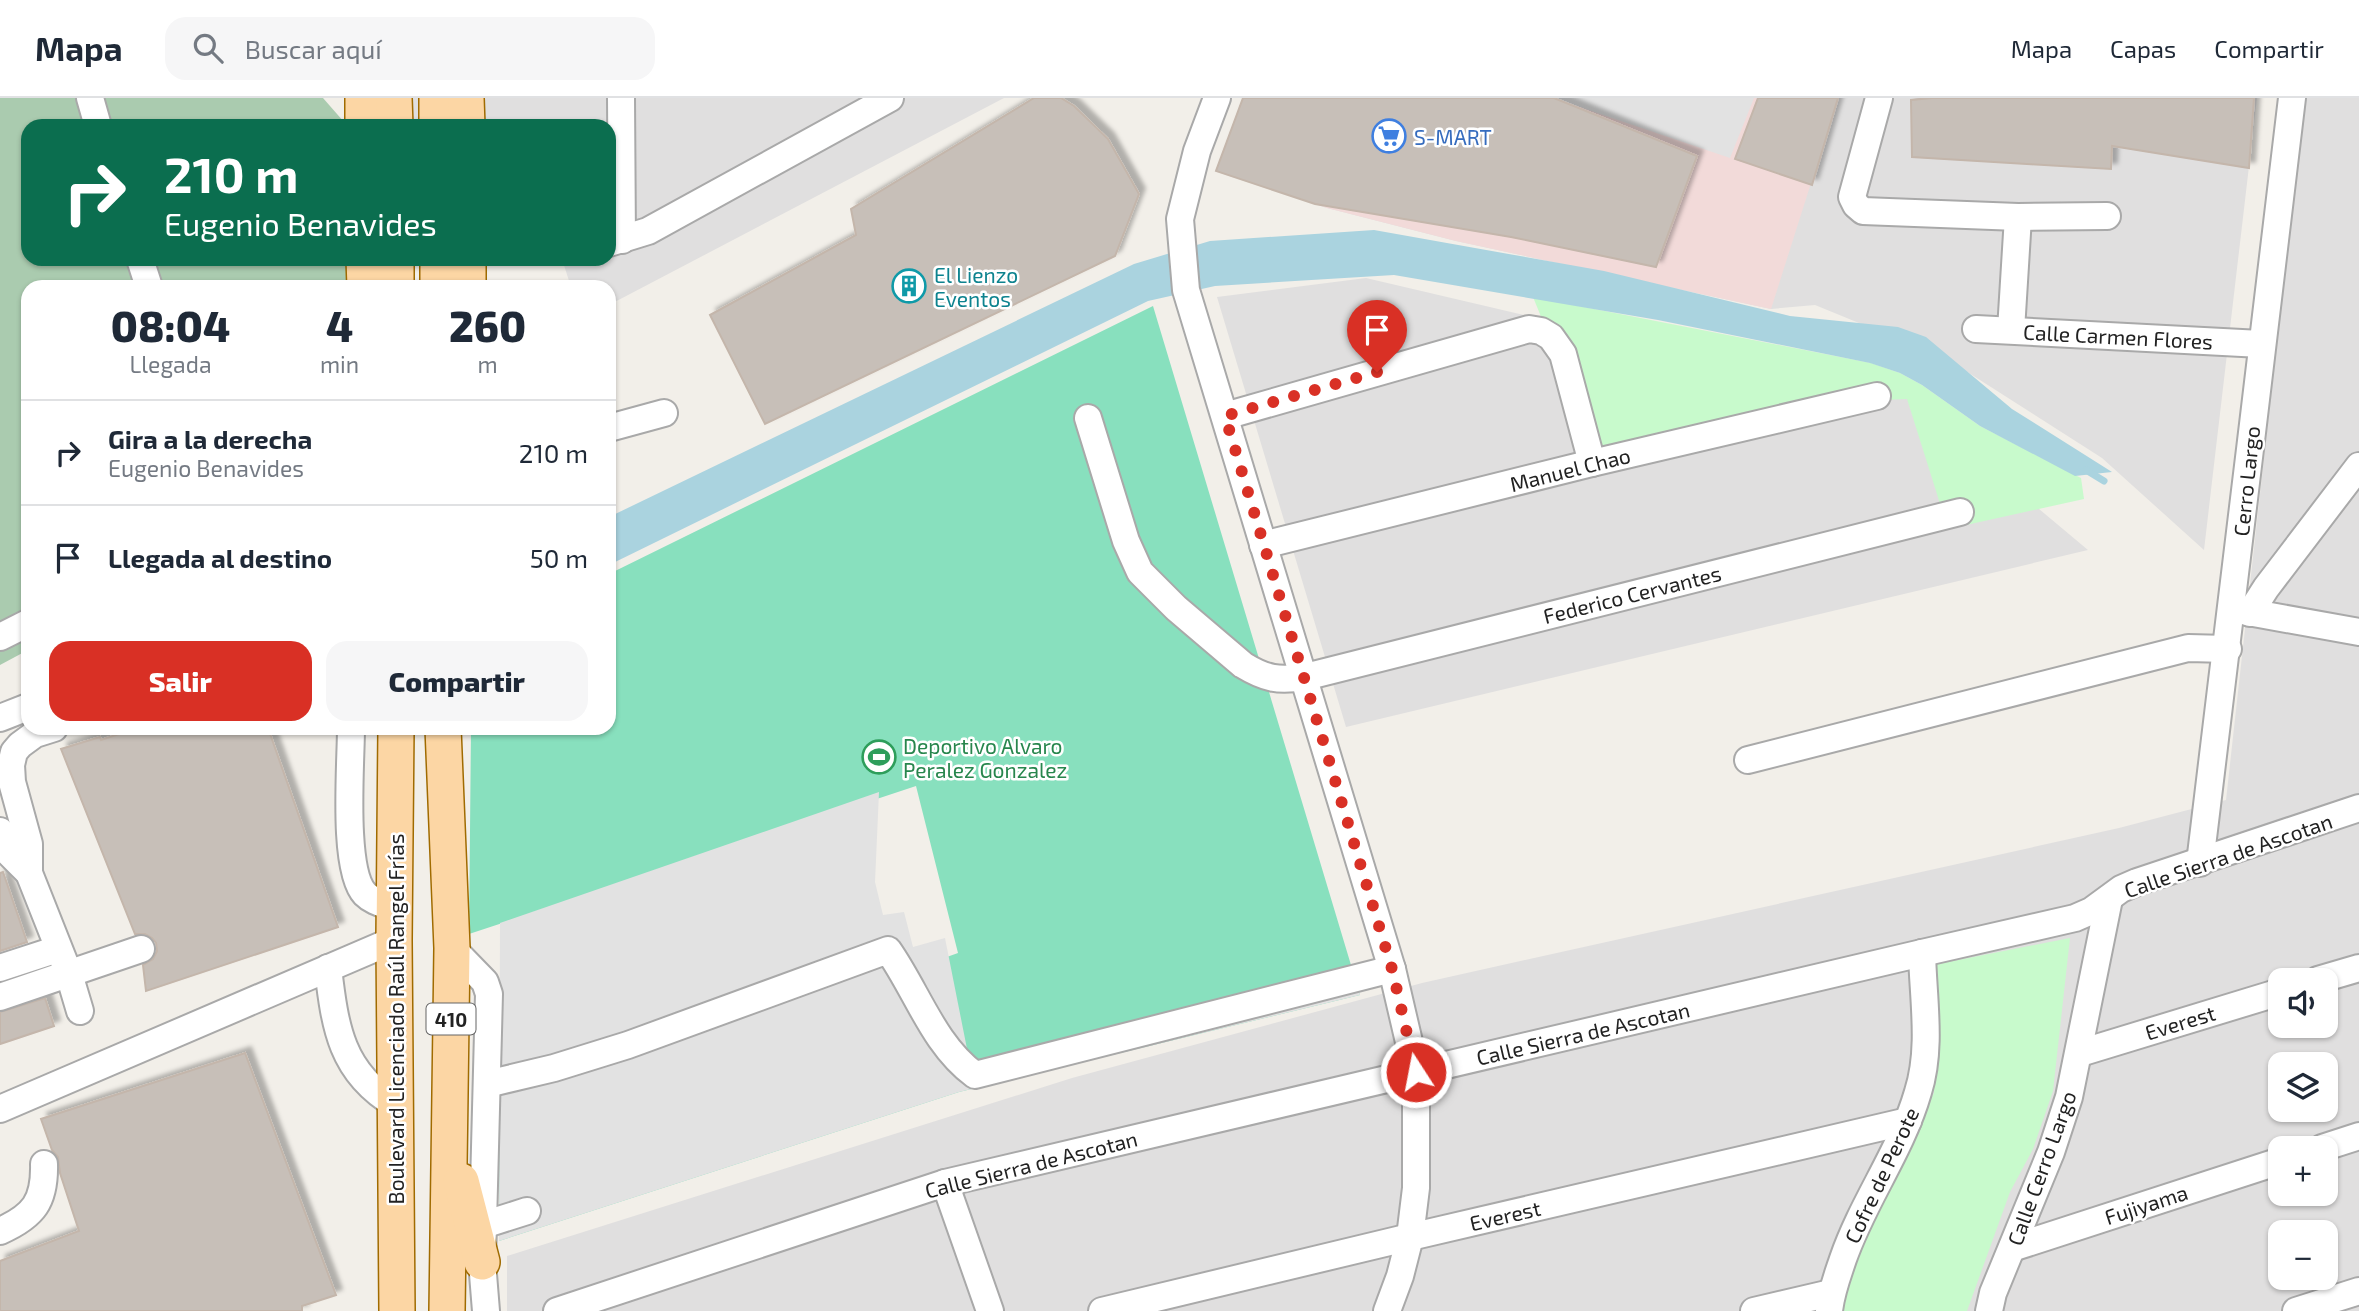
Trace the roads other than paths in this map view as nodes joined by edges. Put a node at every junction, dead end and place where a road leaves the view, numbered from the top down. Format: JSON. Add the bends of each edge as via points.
{"nodes":[{"id":1,"x":90,"y":98,"type":"edge"},
{"id":2,"x":363,"y":98,"type":"edge"},
{"id":3,"x":394,"y":98,"type":"edge"},
{"id":4,"x":437,"y":98,"type":"edge"},
{"id":5,"x":466,"y":98,"type":"edge"},
{"id":6,"x":621,"y":98,"type":"edge"},
{"id":7,"x":890,"y":98,"type":"edge"},
{"id":8,"x":1217,"y":98,"type":"edge"},
{"id":9,"x":1879,"y":98,"type":"edge"},
{"id":10,"x":2292,"y":98,"type":"edge"},
{"id":11,"x":96,"y":119,"type":"edge"},
{"id":12,"x":363,"y":119,"type":"edge"},
{"id":13,"x":395,"y":119,"type":"edge"},
{"id":14,"x":437,"y":119,"type":"edge"},
{"id":15,"x":467,"y":119,"type":"edge"},
{"id":16,"x":2107,"y":216,"type":"dead end"},
{"id":17,"x":2018,"y":217,"type":"junction"},
{"id":18,"x":616,"y":218,"type":"edge"},
{"id":19,"x":616,"y":242,"type":"edge"},
{"id":20,"x":1976,"y":329,"type":"dead end"},
{"id":21,"x":2011,"y":330,"type":"junction"},
{"id":22,"x":2261,"y":344,"type":"junction"},
{"id":23,"x":1877,"y":396,"type":"dead end"},
{"id":24,"x":664,"y":413,"type":"dead end"},
{"id":25,"x":1225,"y":416,"type":"junction"},
{"id":26,"x":1088,"y":418,"type":"dead end"},
{"id":27,"x":616,"y":426,"type":"edge"},
{"id":28,"x":1591,"y":463,"type":"junction"},
{"id":29,"x":2359,"y":466,"type":"edge"},
{"id":30,"x":1960,"y":512,"type":"dead end"},
{"id":31,"x":1263,"y":545,"type":"junction"},
{"id":32,"x":2241,"y":611,"type":"junction"},
{"id":33,"x":21,"y":626,"type":"edge"},
{"id":34,"x":2359,"y":632,"type":"edge"},
{"id":35,"x":0,"y":637,"type":"edge"},
{"id":36,"x":2228,"y":649,"type":"junction"},
{"id":37,"x":1305,"y":677,"type":"junction"},
{"id":38,"x":21,"y":710,"type":"edge"},
{"id":39,"x":0,"y":718,"type":"edge"},
{"id":40,"x":36,"y":735,"type":"edge"},
{"id":41,"x":351,"y":735,"type":"edge"},
{"id":42,"x":396,"y":735,"type":"edge"},
{"id":43,"x":443,"y":735,"type":"edge"},
{"id":44,"x":1748,"y":760,"type":"dead end"},
{"id":45,"x":2359,"y":808,"type":"edge"},
{"id":46,"x":10,"y":838,"type":"edge"},
{"id":47,"x":2200,"y":863,"type":"junction"},
{"id":48,"x":2109,"y":900,"type":"junction"},
{"id":49,"x":394,"y":924,"type":"junction"},
{"id":50,"x":452,"y":948,"type":"junction"},
{"id":51,"x":58,"y":949,"type":"junction"},
{"id":52,"x":141,"y":949,"type":"dead end"},
{"id":53,"x":1922,"y":953,"type":"junction"},
{"id":54,"x":0,"y":968,"type":"edge"},
{"id":55,"x":328,"y":968,"type":"junction"},
{"id":56,"x":2359,"y":968,"type":"edge"},
{"id":57,"x":1392,"y":969,"type":"junction"},
{"id":58,"x":69,"y":974,"type":"junction"},
{"id":59,"x":2338,"y":974,"type":"edge"},
{"id":60,"x":2268,"y":996,"type":"edge"},
{"id":61,"x":0,"y":997,"type":"edge"},
{"id":62,"x":80,"y":1011,"type":"dead end"},
{"id":63,"x":2080,"y":1053,"type":"junction"},
{"id":64,"x":1416,"y":1072,"type":"junction"},
{"id":65,"x":487,"y":1084,"type":"junction"},
{"id":66,"x":396,"y":1105,"type":"junction"},
{"id":67,"x":0,"y":1110,"type":"edge"},
{"id":68,"x":1908,"y":1121,"type":"junction"},
{"id":69,"x":2359,"y":1136,"type":"edge"},
{"id":70,"x":450,"y":1138,"type":"junction"},
{"id":71,"x":2338,"y":1143,"type":"edge"},
{"id":72,"x":44,"y":1164,"type":"dead end"},
{"id":73,"x":2268,"y":1165,"type":"edge"},
{"id":74,"x":945,"y":1183,"type":"junction"},
{"id":75,"x":527,"y":1212,"type":"dead end"},
{"id":76,"x":483,"y":1225,"type":"junction"},
{"id":77,"x":0,"y":1231,"type":"edge"},
{"id":78,"x":1410,"y":1237,"type":"junction"},
{"id":79,"x":2012,"y":1248,"type":"junction"},
{"id":80,"x":482,"y":1262,"type":"junction"},
{"id":81,"x":2359,"y":1292,"type":"edge"},
{"id":82,"x":1830,"y":1302,"type":"edge"},
{"id":83,"x":397,"y":1311,"type":"edge"},
{"id":84,"x":447,"y":1311,"type":"edge"},
{"id":85,"x":486,"y":1311,"type":"edge"},
{"id":86,"x":557,"y":1311,"type":"edge"},
{"id":87,"x":990,"y":1311,"type":"edge"},
{"id":88,"x":1102,"y":1311,"type":"edge"},
{"id":89,"x":1387,"y":1311,"type":"edge"},
{"id":90,"x":1754,"y":1311,"type":"edge"},
{"id":91,"x":1989,"y":1311,"type":"edge"},
{"id":92,"x":2296,"y":1311,"type":"edge"}],
"edges":[{"from":1,"to":11,"type":"street"},
{"from":2,"to":12,"type":"main road"},
{"from":3,"to":13,"type":"main road"},
{"from":4,"to":14,"type":"main road"},
{"from":5,"to":15,"type":"main road"},
{"from":6,"to":18,"type":"street"},
{"from":7,"to":19,"type":"street","via":[[648,231]]},
{"from":8,"to":25,"type":"street","via":[[1197,151],[1180,219],[1186,290]]},
{"from":9,"to":17,"type":"street","via":[[1852,197],[1863,211]]},
{"from":10,"to":22,"type":"street","name":"Cerro Largo"},
{"from":16,"to":17,"type":"street"},
{"from":17,"to":21,"type":"street"},
{"from":20,"to":21,"type":"street","name":"Calle Carmen Flores"},
{"from":21,"to":22,"type":"street","name":"Calle Carmen Flores"},
{"from":22,"to":32,"type":"street","name":"Cerro Largo"},
{"from":23,"to":28,"type":"street","name":"Manuel Chao"},
{"from":24,"to":27,"type":"street"},
{"from":25,"to":28,"type":"street","via":[[1529,329],[1551,337],[1563,354]]},
{"from":25,"to":31,"type":"street"},
{"from":26,"to":37,"type":"street","name":"Federico Cervantes","via":[[1140,572],[1176,608],[1255,672],[1279,681]]},
{"from":28,"to":31,"type":"street","name":"Manuel Chao"},
{"from":29,"to":32,"type":"street","via":[[2266,588]]},
{"from":30,"to":37,"type":"street","name":"Federico Cervantes"},
{"from":31,"to":37,"type":"street"},
{"from":32,"to":34,"type":"street"},
{"from":32,"to":36,"type":"street","name":"Cerro Largo"},
{"from":33,"to":35,"type":"street"},
{"from":36,"to":44,"type":"street","via":[[2188,648]]},
{"from":36,"to":47,"type":"street","name":"Cerro Largo"},
{"from":37,"to":57,"type":"street"},
{"from":38,"to":39,"type":"street"},
{"from":40,"to":46,"type":"street","via":[[15,752],[11,765]]},
{"from":41,"to":49,"type":"street","via":[[353,862],[360,887]]},
{"from":42,"to":49,"type":"main road","name":"Boulevard Licenciado Raúl Rangel Frías","number":"410"},
{"from":43,"to":50,"type":"main road","number":"410"},
{"from":45,"to":47,"type":"street","name":"Calle Sierra de Ascotan"},
{"from":46,"to":51,"type":"street","via":[[29,873]]},
{"from":47,"to":48,"type":"street","name":"Calle Sierra de Ascotan","via":[[2121,889]]},
{"from":48,"to":53,"type":"street","name":"Calle Sierra de Ascotan","via":[[2056,924]]},
{"from":48,"to":63,"type":"street","name":"Calle Cerro Largo"},
{"from":49,"to":55,"type":"street"},
{"from":49,"to":66,"type":"main road","name":"Boulevard Licenciado Raúl Rangel Frías","number":"410"},
{"from":50,"to":65,"type":"street","via":[[485,982]]},
{"from":50,"to":70,"type":"main road","number":"410"},
{"from":51,"to":54,"type":"street"},
{"from":51,"to":58,"type":"street"},
{"from":52,"to":58,"type":"street"},
{"from":53,"to":64,"type":"street","name":"Calle Sierra de Ascotan"},
{"from":53,"to":68,"type":"street","name":"Cofre de Perote","via":[[1924,1070]]},
{"from":55,"to":66,"type":"street","via":[[338,1031],[354,1068],[376,1093]]},
{"from":55,"to":67,"type":"street"},
{"from":56,"to":59,"type":"street"},
{"from":57,"to":64,"type":"street"},
{"from":57,"to":65,"type":"street","via":[[975,1075],[940,1039],[888,950],[628,1045]]},
{"from":58,"to":61,"type":"street"},
{"from":58,"to":62,"type":"street"},
{"from":60,"to":63,"type":"street","name":"Everest"},
{"from":63,"to":79,"type":"street","name":"Calle Cerro Largo","via":[[2062,1123]]},
{"from":64,"to":74,"type":"street","name":"Calle Sierra de Ascotan"},
{"from":64,"to":78,"type":"street","via":[[1416,1188]]},
{"from":65,"to":76,"type":"street"},
{"from":66,"to":83,"type":"main road","name":"Boulevard Licenciado Raúl Rangel Frías","number":"410"},
{"from":68,"to":78,"type":"street","name":"Everest"},
{"from":68,"to":82,"type":"street","name":"Cofre de Perote","via":[[1851,1235]]},
{"from":69,"to":71,"type":"street"},
{"from":70,"to":80,"type":"main road"},
{"from":70,"to":84,"type":"main road","number":"410"},
{"from":72,"to":77,"type":"street","via":[[41,1199],[30,1213]]},
{"from":73,"to":79,"type":"street","name":"Fujiyama"},
{"from":74,"to":86,"type":"street","name":"Calle Sierra de Ascotan"},
{"from":74,"to":87,"type":"street"},
{"from":75,"to":76,"type":"street"},
{"from":76,"to":80,"type":"street"},
{"from":78,"to":88,"type":"street","name":"Everest"},
{"from":78,"to":89,"type":"street"},
{"from":79,"to":91,"type":"street","name":"Calle Cerro Largo"},
{"from":80,"to":85,"type":"street"},
{"from":81,"to":92,"type":"street"},
{"from":82,"to":90,"type":"street"}]}
